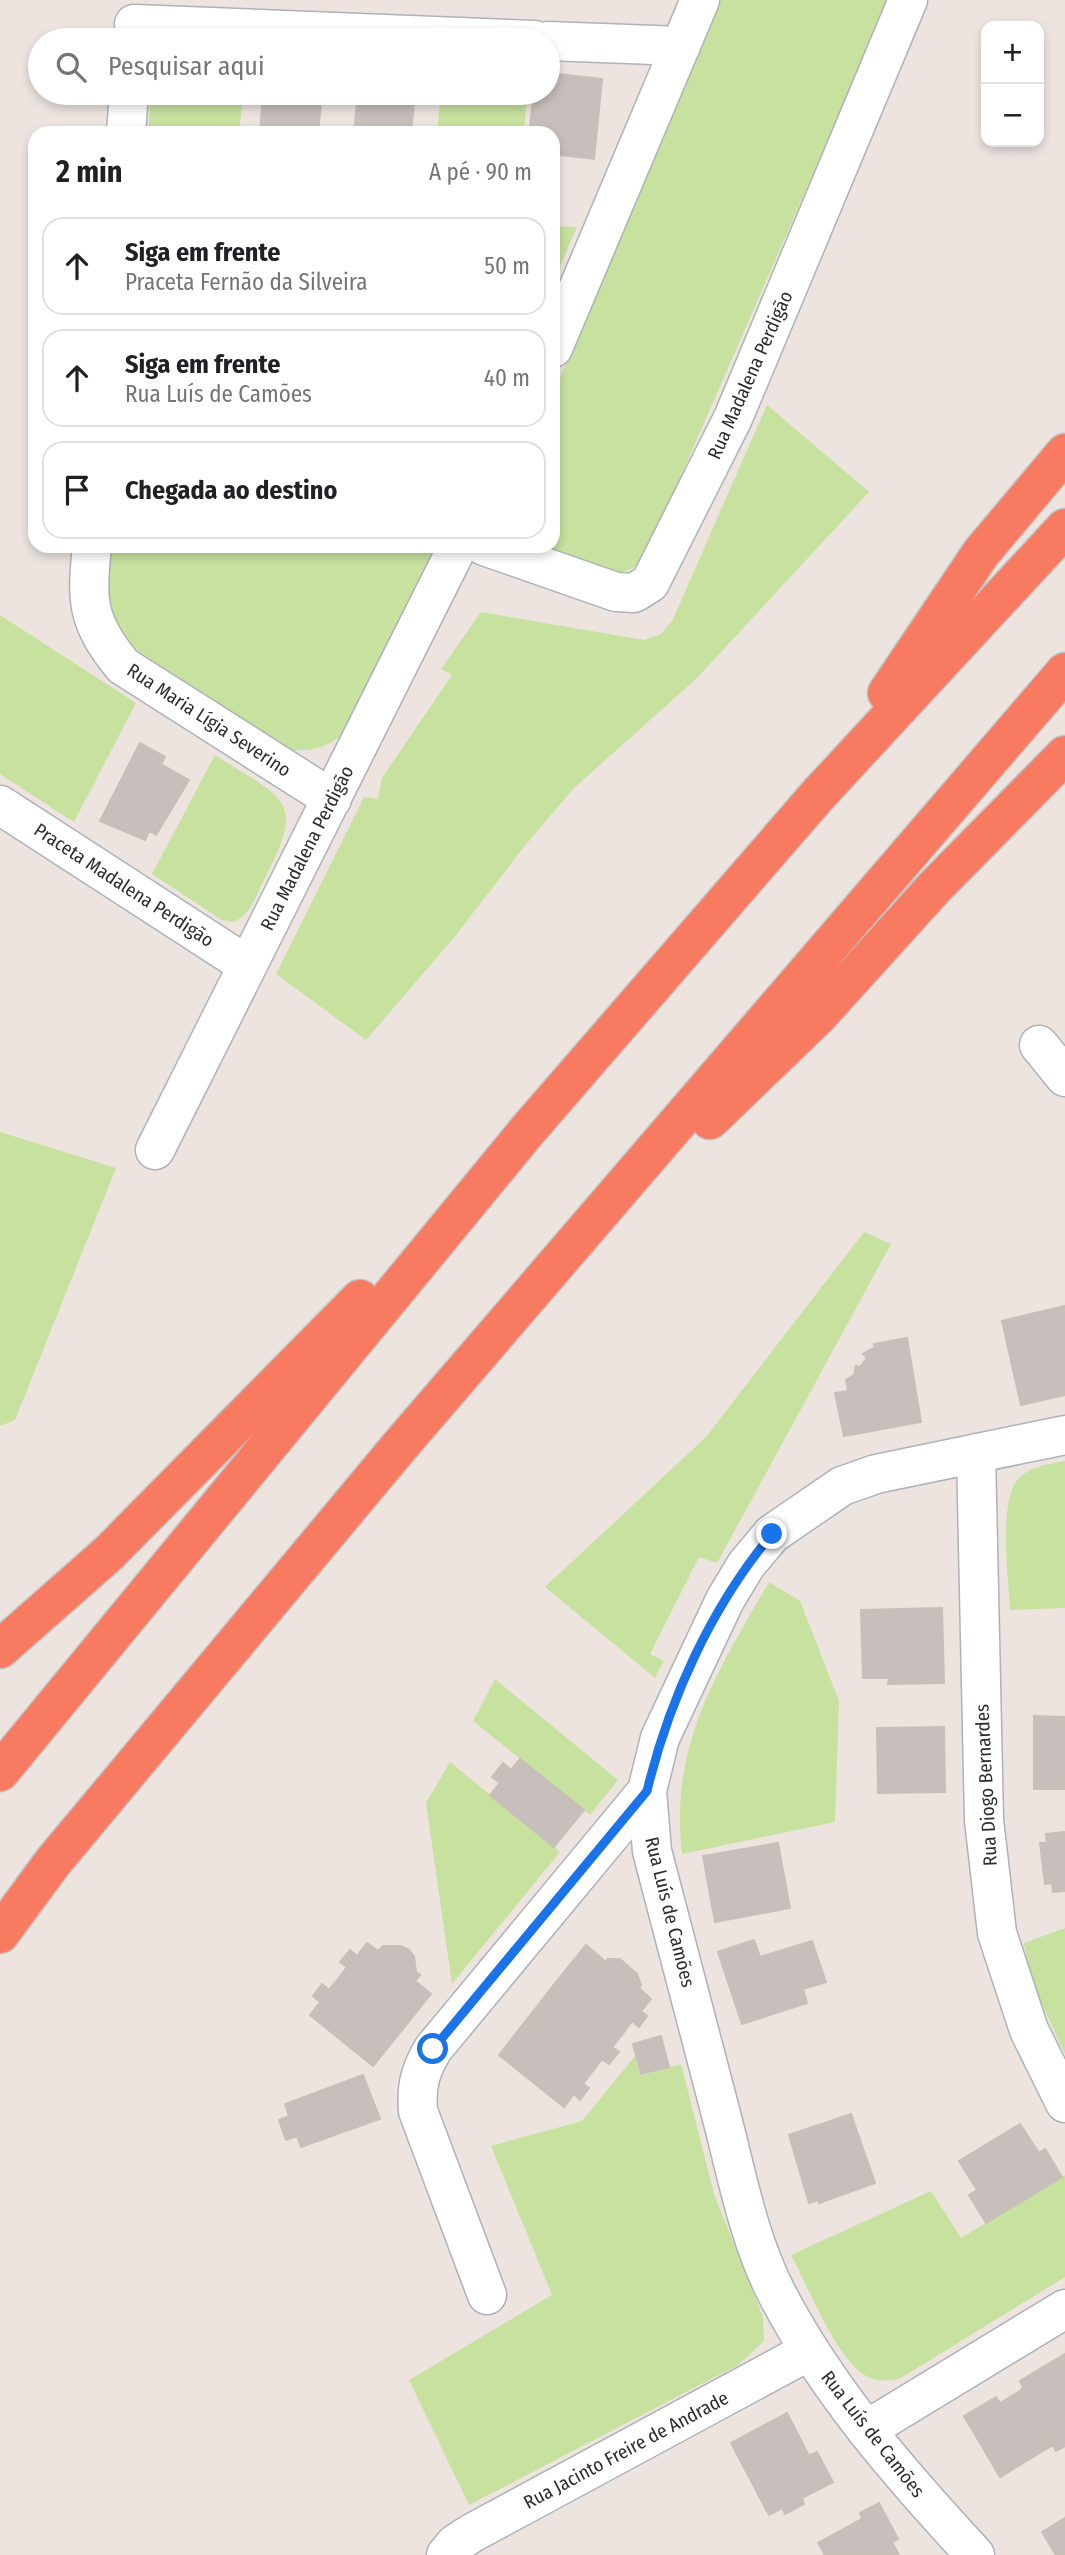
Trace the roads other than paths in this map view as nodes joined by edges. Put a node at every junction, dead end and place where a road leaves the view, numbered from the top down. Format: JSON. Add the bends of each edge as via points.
{"nodes":[{"id":1,"x":700,"y":0,"type":"edge"},
{"id":2,"x":908,"y":0,"type":"edge"},
{"id":3,"x":135,"y":21,"type":"edge"},
{"id":4,"x":282,"y":28,"type":"edge"},
{"id":5,"x":560,"y":41,"type":"edge"},
{"id":6,"x":681,"y":46,"type":"junction"},
{"id":7,"x":128,"y":105,"type":"edge"},
{"id":8,"x":127,"y":126,"type":"edge"},
{"id":9,"x":560,"y":331,"type":"edge"},
{"id":10,"x":1065,"y":453,"type":"edge"},
{"id":11,"x":1065,"y":528,"type":"edge"},
{"id":12,"x":92,"y":553,"type":"edge"},
{"id":13,"x":455,"y":553,"type":"edge"},
{"id":14,"x":504,"y":553,"type":"edge"},
{"id":15,"x":1065,"y":672,"type":"edge"},
{"id":16,"x":1065,"y":755,"type":"edge"},
{"id":17,"x":817,"y":796,"type":"junction"},
{"id":18,"x":332,"y":799,"type":"junction"},
{"id":19,"x":0,"y":805,"type":"edge"},
{"id":20,"x":247,"y":965,"type":"junction"},
{"id":21,"x":1039,"y":1045,"type":"dead end"},
{"id":22,"x":1065,"y":1077,"type":"edge"},
{"id":23,"x":527,"y":1131,"type":"junction"},
{"id":24,"x":155,"y":1150,"type":"dead end"},
{"id":25,"x":542,"y":1282,"type":"junction"},
{"id":26,"x":1065,"y":1435,"type":"edge"},
{"id":27,"x":976,"y":1454,"type":"junction"},
{"id":28,"x":0,"y":1649,"type":"edge"},
{"id":29,"x":0,"y":1772,"type":"edge"},
{"id":30,"x":647,"y":1791,"type":"junction"},
{"id":31,"x":0,"y":1934,"type":"edge"},
{"id":32,"x":1065,"y":2103,"type":"edge"},
{"id":33,"x":486,"y":2295,"type":"dead end"},
{"id":34,"x":1065,"y":2309,"type":"edge"},
{"id":35,"x":809,"y":2351,"type":"junction"},
{"id":36,"x":866,"y":2430,"type":"junction"},
{"id":37,"x":446,"y":2555,"type":"edge"},
{"id":38,"x":975,"y":2555,"type":"edge"}],
"edges":[{"from":1,"to":6,"type":"street"},
{"from":2,"to":14,"type":"street","name":"Rua Madalena Perdigão","via":[[733,418],[650,583],[634,593],[616,592]]},
{"from":3,"to":4,"type":"street"},
{"from":5,"to":6,"type":"street"},
{"from":6,"to":9,"type":"street"},
{"from":7,"to":8,"type":"street"},
{"from":10,"to":17,"type":"highway","via":[[981,553]]},
{"from":11,"to":17,"type":"highway"},
{"from":12,"to":18,"type":"street","name":"Rua Maria Lígia Severino","via":[[90,609],[100,637],[123,666]]},
{"from":13,"to":18,"type":"street","name":"Rua Madalena Perdigão"},
{"from":15,"to":25,"type":"highway"},
{"from":16,"to":25,"type":"highway","via":[[934,888],[818,1016]]},
{"from":17,"to":23,"type":"highway"},
{"from":18,"to":20,"type":"street","name":"Rua Madalena Perdigão"},
{"from":19,"to":20,"type":"street","name":"Praceta Madalena Perdigão"},
{"from":20,"to":24,"type":"street","name":"Rua Madalena Perdigão"},
{"from":21,"to":22,"type":"street"},
{"from":23,"to":28,"type":"highway","via":[[109,1553]]},
{"from":23,"to":29,"type":"highway"},
{"from":25,"to":31,"type":"highway","via":[[53,1861]]},
{"from":26,"to":27,"type":"street","name":"Rua Luís de Camões"},
{"from":27,"to":30,"type":"street","name":"Rua Luís de Camões","via":[[876,1474],[842,1486],[772,1534],[725,1600],[678,1693],[660,1738]]},
{"from":27,"to":32,"type":"street","name":"Rua Diogo Bernardes","via":[[984,1820],[997,1933],[1029,2030]]},
{"from":30,"to":33,"type":"street","via":[[422,2068],[416,2087],[418,2111]]},
{"from":30,"to":35,"type":"street","name":"Rua Luís de Camões","via":[[652,1851],[747,2213],[776,2292]]},
{"from":34,"to":36,"type":"street"},
{"from":35,"to":36,"type":"street","name":"Rua Luís de Camões"},
{"from":35,"to":37,"type":"street","name":"Rua Jacinto Freire de Andrade","via":[[472,2533]]},
{"from":36,"to":38,"type":"street","name":"Rua Luís de Camões"}]}
